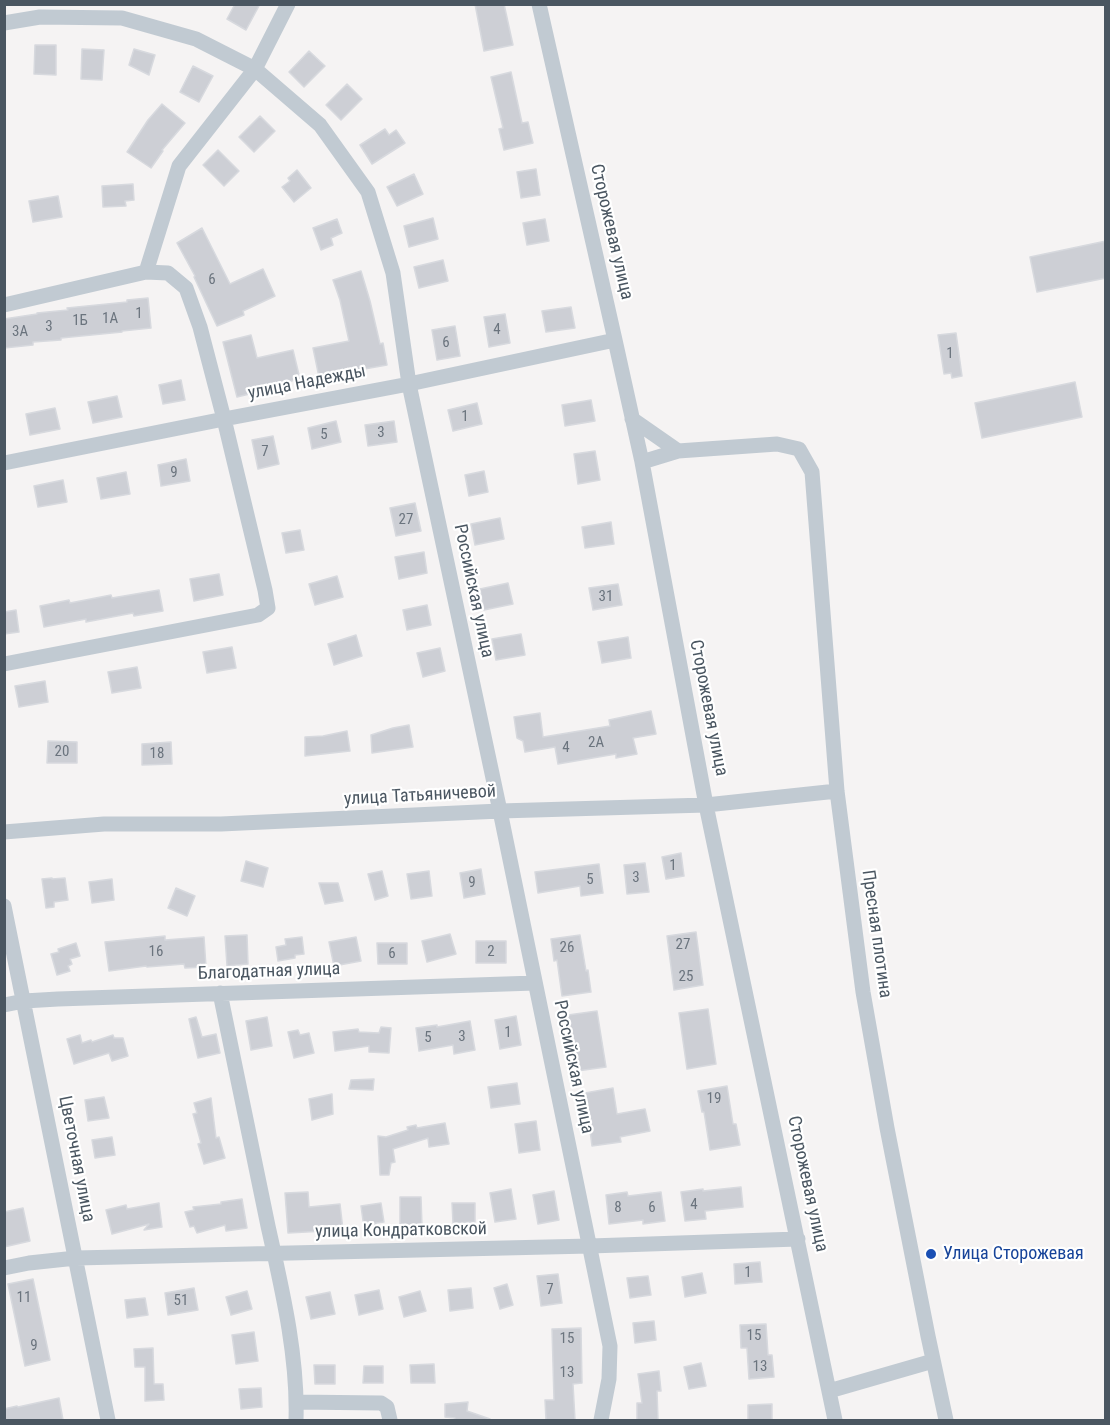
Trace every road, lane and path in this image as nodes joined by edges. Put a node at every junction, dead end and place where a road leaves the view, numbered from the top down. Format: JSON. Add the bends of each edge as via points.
{"nodes":[{"id":1,"x":288,"y":4,"type":"edge"},
{"id":2,"x":539,"y":4,"type":"edge"},
{"id":3,"x":4,"y":23,"type":"edge"},
{"id":4,"x":255,"y":69,"type":"junction"},
{"id":5,"x":146,"y":272,"type":"junction"},
{"id":6,"x":4,"y":305,"type":"edge"},
{"id":7,"x":615,"y":340,"type":"junction"},
{"id":8,"x":409,"y":384,"type":"junction"},
{"id":9,"x":224,"y":419,"type":"junction"},
{"id":10,"x":632,"y":419,"type":"junction"},
{"id":11,"x":678,"y":451,"type":"junction"},
{"id":12,"x":642,"y":462,"type":"junction"},
{"id":13,"x":4,"y":463,"type":"edge"},
{"id":14,"x":4,"y":664,"type":"edge"},
{"id":15,"x":837,"y":791,"type":"junction"},
{"id":16,"x":706,"y":805,"type":"junction"},
{"id":17,"x":500,"y":811,"type":"junction"},
{"id":18,"x":4,"y":832,"type":"edge"},
{"id":19,"x":4,"y":906,"type":"edge"},
{"id":20,"x":535,"y":983,"type":"junction"},
{"id":21,"x":220,"y":993,"type":"junction"},
{"id":22,"x":24,"y":1001,"type":"junction"},
{"id":23,"x":4,"y":1005,"type":"edge"},
{"id":24,"x":798,"y":1239,"type":"junction"},
{"id":25,"x":590,"y":1246,"type":"junction"},
{"id":26,"x":274,"y":1253,"type":"junction"},
{"id":27,"x":76,"y":1258,"type":"junction"},
{"id":28,"x":4,"y":1268,"type":"edge"},
{"id":29,"x":933,"y":1361,"type":"junction"},
{"id":30,"x":829,"y":1391,"type":"junction"},
{"id":31,"x":296,"y":1402,"type":"junction"},
{"id":32,"x":108,"y":1420,"type":"edge"},
{"id":33,"x":296,"y":1420,"type":"edge"},
{"id":34,"x":390,"y":1420,"type":"edge"},
{"id":35,"x":601,"y":1420,"type":"edge"},
{"id":36,"x":835,"y":1420,"type":"edge"},
{"id":37,"x":946,"y":1420,"type":"edge"}],
"edges":[{"from":1,"to":4,"type":"street"},
{"from":2,"to":7,"type":"street","name":"Сторожевая улица"},
{"from":3,"to":4,"type":"street","name":"Российская улица","via":[[40,17],[122,18],[196,39]]},
{"from":4,"to":5,"type":"street","via":[[179,166]]},
{"from":4,"to":8,"type":"street","name":"Российская улица","via":[[320,125],[368,192],[393,273]]},
{"from":5,"to":6,"type":"street"},
{"from":5,"to":9,"type":"street","via":[[168,273],[186,288]]},
{"from":7,"to":8,"type":"street","name":"улица Надежды"},
{"from":7,"to":10,"type":"street","name":"Сторожевая улица"},
{"from":8,"to":9,"type":"street","name":"улица Надежды"},
{"from":8,"to":17,"type":"street","name":"Российская улица"},
{"from":9,"to":13,"type":"street","name":"улица Надежды"},
{"from":9,"to":14,"type":"street","via":[[268,608],[258,615]]},
{"from":10,"to":11,"type":"street"},
{"from":10,"to":12,"type":"street","name":"Сторожевая улица"},
{"from":11,"to":12,"type":"street"},
{"from":11,"to":15,"type":"street","name":"Пресная плотина","via":[[777,444],[800,449],[812,472]]},
{"from":12,"to":16,"type":"street","name":"Сторожевая улица"},
{"from":15,"to":16,"type":"street","name":"улица Татьяничевой"},
{"from":15,"to":29,"type":"street","name":"Пресная плотина","via":[[864,992]]},
{"from":16,"to":17,"type":"street","name":"улица Татьяничевой"},
{"from":16,"to":24,"type":"street","name":"Сторожевая улица"},
{"from":17,"to":18,"type":"street","name":"улица Татьяничевой","via":[[221,824],[104,824]]},
{"from":17,"to":20,"type":"street","name":"Российская улица"},
{"from":19,"to":22,"type":"street","name":"Цветочная улица"},
{"from":20,"to":21,"type":"street","name":"Благодатная улица"},
{"from":20,"to":25,"type":"street","name":"Российская улица"},
{"from":21,"to":22,"type":"street","name":"Благодатная улица"},
{"from":21,"to":26,"type":"street"},
{"from":22,"to":23,"type":"street","name":"Благодатная улица"},
{"from":22,"to":27,"type":"street","name":"Цветочная улица"},
{"from":24,"to":25,"type":"street","name":"улица Кондратковской"},
{"from":24,"to":30,"type":"street","name":"Сторожевая улица"},
{"from":25,"to":26,"type":"street","name":"улица Кондратковской"},
{"from":25,"to":35,"type":"street","name":"Российская улица","via":[[610,1346]]},
{"from":26,"to":27,"type":"street","name":"улица Кондратковской"},
{"from":26,"to":31,"type":"street","via":[[290,1339]]},
{"from":27,"to":28,"type":"street","name":"улица Кондратковской"},
{"from":27,"to":32,"type":"street","name":"Цветочная улица"},
{"from":29,"to":30,"type":"street"},
{"from":29,"to":37,"type":"street","name":"Пресная плотина"},
{"from":30,"to":36,"type":"street","name":"Сторожевая улица"},
{"from":31,"to":33,"type":"street"},
{"from":31,"to":34,"type":"street","via":[[381,1403],[387,1407]]}]}
